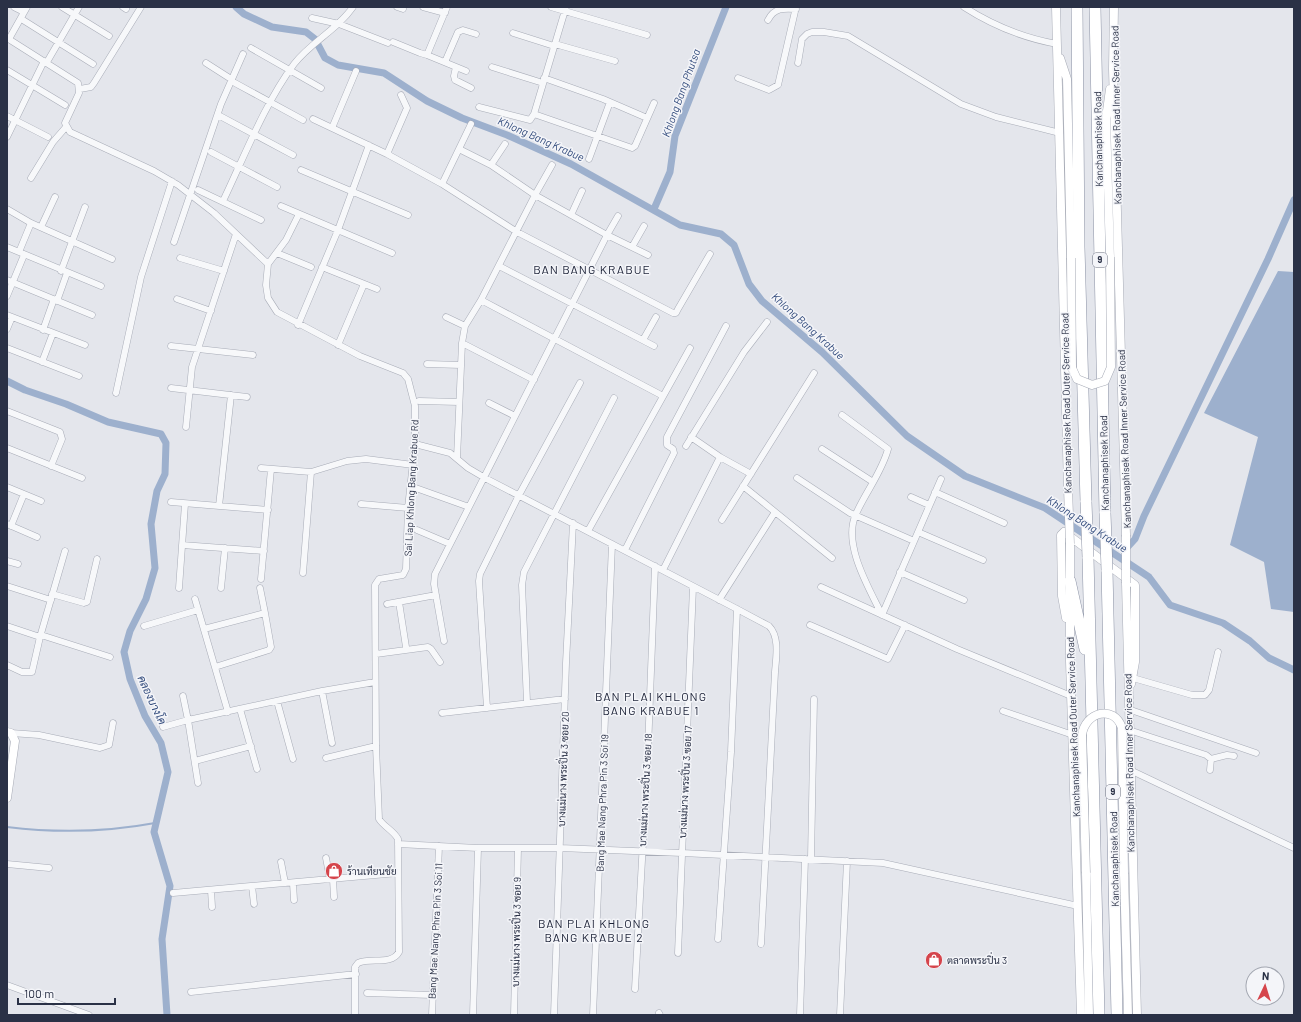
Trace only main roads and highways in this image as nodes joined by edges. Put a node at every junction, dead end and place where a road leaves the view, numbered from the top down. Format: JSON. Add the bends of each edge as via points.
{"nodes":[{"id":1,"x":1056,"y":7,"type":"edge"},
{"id":2,"x":1077,"y":7,"type":"edge"},
{"id":3,"x":1114,"y":7,"type":"edge"},
{"id":4,"x":1095,"y":8,"type":"edge"},
{"id":5,"x":1057,"y":46,"type":"junction"},
{"id":6,"x":1113,"y":69,"type":"junction"},
{"id":7,"x":1106,"y":118,"type":"junction"},
{"id":8,"x":1097,"y":141,"type":"junction"},
{"id":9,"x":1070,"y":581,"type":"junction"},
{"id":10,"x":1070,"y":634,"type":"junction"},
{"id":11,"x":1090,"y":675,"type":"junction"},
{"id":12,"x":1128,"y":696,"type":"junction"},
{"id":13,"x":9,"y":732,"type":"edge"},
{"id":14,"x":7,"y":798,"type":"edge"},
{"id":15,"x":1080,"y":1015,"type":"edge"},
{"id":16,"x":1089,"y":1015,"type":"edge"},
{"id":17,"x":1099,"y":1015,"type":"edge"},
{"id":18,"x":1117,"y":1015,"type":"edge"},
{"id":19,"x":1128,"y":1015,"type":"edge"},
{"id":20,"x":1136,"y":1015,"type":"edge"}],
"edges":[{"from":1,"to":5,"type":"main road","name":"Kanchanaphisek Road Outer Service Road"},
{"from":2,"to":11,"type":"highway","name":"Kanchanaphisek Road","number":"9","bridge":true},
{"from":3,"to":6,"type":"main road","name":"Kanchanaphisek Road Inner Service Road"},
{"from":4,"to":8,"type":"highway","name":"Kanchanaphisek Road","number":"9"},
{"from":5,"to":7,"type":"main road","bridge":true,"via":[[1067,79],[1072,368],[1077,379],[1092,385],[1105,381],[1111,367]]},
{"from":5,"to":9,"type":"main road","name":"Kanchanaphisek Road Outer Service Road","bridge":true},
{"from":6,"to":7,"type":"main road"},
{"from":6,"to":12,"type":"main road","name":"Kanchanaphisek Road Inner Service Road","bridge":true},
{"from":7,"to":8,"type":"highway"},
{"from":8,"to":18,"type":"highway","name":"Kanchanaphisek Road","number":"9","bridge":true},
{"from":9,"to":10,"type":"main road","name":"Kanchanaphisek Road Outer Service Road"},
{"from":9,"to":11,"type":"highway"},
{"from":10,"to":12,"type":"main road","via":[[1062,596],[1061,535],[1064,532],[1135,585],[1135,662]]},
{"from":10,"to":15,"type":"main road","name":"Kanchanaphisek Road Outer Service Road"},
{"from":11,"to":17,"type":"highway","name":"Kanchanaphisek Road","number":"9"},
{"from":12,"to":20,"type":"main road","name":"Kanchanaphisek Road Inner Service Road"},
{"from":13,"to":14,"type":"main road","via":[[15,741]]},
{"from":16,"to":19,"type":"main road","bridge":true,"via":[[1082,735],[1090,718],[1104,714],[1117,719],[1122,728]]}]}
